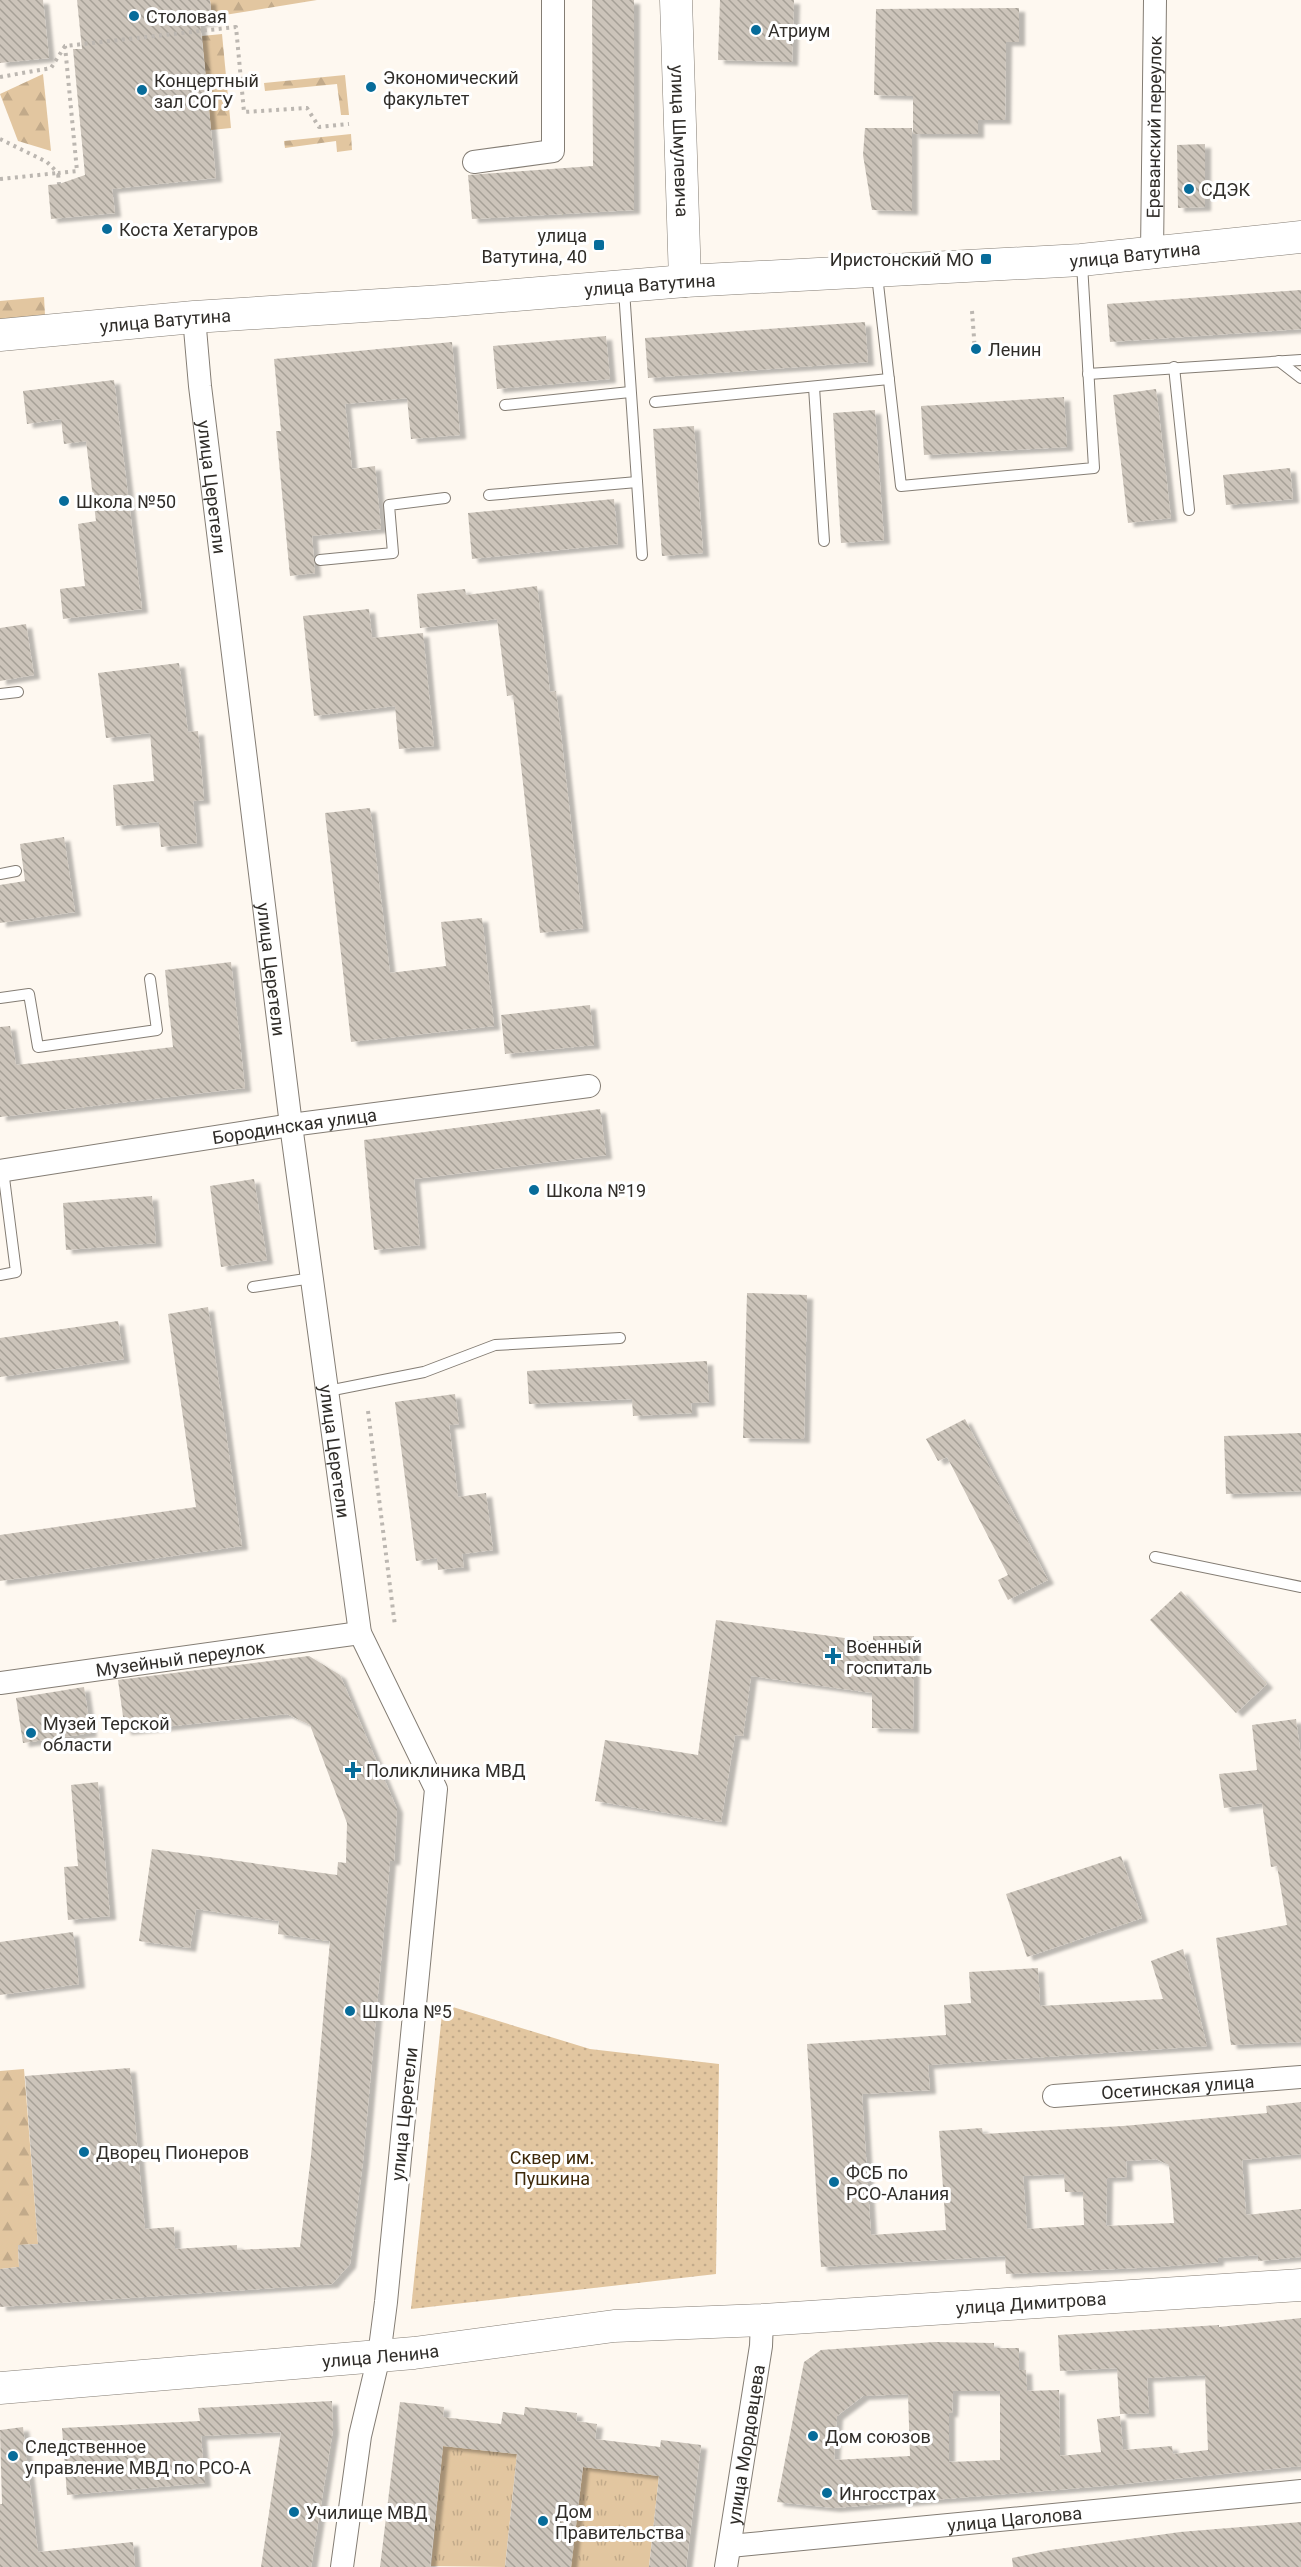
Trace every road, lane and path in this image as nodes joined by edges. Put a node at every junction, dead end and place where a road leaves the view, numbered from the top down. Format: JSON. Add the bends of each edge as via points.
{"nodes":[{"id":1,"x":553,"y":0,"type":"edge"},
{"id":2,"x":676,"y":0,"type":"edge"},
{"id":3,"x":1155,"y":0,"type":"edge"},
{"id":4,"x":65,"y":46,"type":"junction"},
{"id":5,"x":0,"y":77,"type":"edge"},
{"id":6,"x":350,"y":124,"type":"dead end"},
{"id":7,"x":0,"y":139,"type":"edge"},
{"id":8,"x":474,"y":162,"type":"dead end"},
{"id":9,"x":58,"y":173,"type":"junction"},
{"id":10,"x":0,"y":179,"type":"edge"},
{"id":11,"x":59,"y":184,"type":"dead end"},
{"id":12,"x":1301,"y":237,"type":"edge"},
{"id":13,"x":1152,"y":253,"type":"junction"},
{"id":14,"x":1081,"y":260,"type":"junction"},
{"id":15,"x":876,"y":271,"type":"junction"},
{"id":16,"x":685,"y":281,"type":"junction"},
{"id":17,"x":623,"y":286,"type":"junction"},
{"id":18,"x":972,"y":311,"type":"dead end"},
{"id":19,"x":194,"y":317,"type":"junction"},
{"id":20,"x":0,"y":334,"type":"edge"},
{"id":21,"x":975,"y":351,"type":"dead end"},
{"id":22,"x":1301,"y":360,"type":"edge"},
{"id":23,"x":1278,"y":361,"type":"junction"},
{"id":24,"x":1174,"y":367,"type":"junction"},
{"id":25,"x":1088,"y":374,"type":"junction"},
{"id":26,"x":1301,"y":378,"type":"edge"},
{"id":27,"x":889,"y":379,"type":"junction"},
{"id":28,"x":814,"y":387,"type":"junction"},
{"id":29,"x":630,"y":392,"type":"junction"},
{"id":30,"x":656,"y":402,"type":"dead end"},
{"id":31,"x":505,"y":405,"type":"dead end"},
{"id":32,"x":637,"y":482,"type":"junction"},
{"id":33,"x":489,"y":495,"type":"dead end"},
{"id":34,"x":445,"y":498,"type":"dead end"},
{"id":35,"x":1189,"y":510,"type":"dead end"},
{"id":36,"x":824,"y":541,"type":"dead end"},
{"id":37,"x":642,"y":555,"type":"dead end"},
{"id":38,"x":320,"y":560,"type":"dead end"},
{"id":39,"x":18,"y":692,"type":"dead end"},
{"id":40,"x":0,"y":694,"type":"edge"},
{"id":41,"x":16,"y":871,"type":"dead end"},
{"id":42,"x":0,"y":874,"type":"edge"},
{"id":43,"x":150,"y":979,"type":"dead end"},
{"id":44,"x":0,"y":998,"type":"edge"},
{"id":45,"x":589,"y":1086,"type":"dead end"},
{"id":46,"x":291,"y":1125,"type":"junction"},
{"id":47,"x":1,"y":1170,"type":"edge"},
{"id":48,"x":0,"y":1275,"type":"edge"},
{"id":49,"x":312,"y":1278,"type":"junction"},
{"id":50,"x":253,"y":1287,"type":"dead end"},
{"id":51,"x":620,"y":1338,"type":"dead end"},
{"id":52,"x":328,"y":1391,"type":"junction"},
{"id":53,"x":368,"y":1411,"type":"dead end"},
{"id":54,"x":1155,"y":1557,"type":"dead end"},
{"id":55,"x":1301,"y":1587,"type":"edge"},
{"id":56,"x":395,"y":1626,"type":"dead end"},
{"id":57,"x":360,"y":1633,"type":"junction"},
{"id":58,"x":0,"y":1683,"type":"edge"},
{"id":59,"x":1301,"y":2077,"type":"edge"},
{"id":60,"x":1054,"y":2096,"type":"dead end"},
{"id":61,"x":1301,"y":2284,"type":"edge"},
{"id":62,"x":762,"y":2319,"type":"junction"},
{"id":63,"x":379,"y":2356,"type":"junction"},
{"id":64,"x":0,"y":2388,"type":"edge"},
{"id":65,"x":1301,"y":2491,"type":"edge"},
{"id":66,"x":728,"y":2556,"type":"edge"},
{"id":67,"x":342,"y":2567,"type":"edge"}],
"edges":[{"from":1,"to":8,"type":"street","via":[[553,151]]},
{"from":2,"to":16,"type":"main road","name":"улица Шмулевича"},
{"from":3,"to":13,"type":"street","name":"Ереванский переулок"},
{"from":4,"to":5,"type":"path","via":[[51,68]]},
{"from":4,"to":6,"type":"path","via":[[236,27],[244,112],[307,108],[319,127]]},
{"from":4,"to":9,"type":"path","via":[[77,171]]},
{"from":7,"to":9,"type":"path","via":[[47,162]]},
{"from":9,"to":10,"type":"path"},
{"from":9,"to":11,"type":"path"},
{"from":12,"to":13,"type":"main road","name":"улица Ватутина"},
{"from":13,"to":14,"type":"main road","name":"улица Ватутина"},
{"from":14,"to":15,"type":"main road","name":"улица Ватутина"},
{"from":14,"to":25,"type":"lane"},
{"from":15,"to":16,"type":"main road","name":"улица Ватутина"},
{"from":15,"to":27,"type":"lane"},
{"from":16,"to":17,"type":"main road","name":"улица Ватутина"},
{"from":17,"to":19,"type":"main road","name":"улица Ватутина"},
{"from":17,"to":29,"type":"lane"},
{"from":18,"to":21,"type":"path"},
{"from":19,"to":20,"type":"main road","name":"улица Ватутина"},
{"from":19,"to":46,"type":"street","name":"улица Церетели"},
{"from":22,"to":23,"type":"lane"},
{"from":23,"to":24,"type":"lane"},
{"from":23,"to":26,"type":"lane"},
{"from":24,"to":25,"type":"lane"},
{"from":24,"to":35,"type":"lane"},
{"from":25,"to":27,"type":"lane","via":[[1094,468],[901,486]]},
{"from":27,"to":28,"type":"lane"},
{"from":28,"to":30,"type":"lane"},
{"from":28,"to":36,"type":"lane"},
{"from":29,"to":31,"type":"lane"},
{"from":29,"to":32,"type":"lane"},
{"from":32,"to":33,"type":"lane"},
{"from":32,"to":37,"type":"lane"},
{"from":34,"to":38,"type":"lane","via":[[389,505],[393,553]]},
{"from":39,"to":40,"type":"lane"},
{"from":41,"to":42,"type":"lane"},
{"from":43,"to":44,"type":"lane","via":[[157,1030],[38,1047],[29,994]]},
{"from":45,"to":46,"type":"street","name":"Бородинская улица"},
{"from":46,"to":47,"type":"street","name":"Бородинская улица"},
{"from":46,"to":49,"type":"street","name":"улица Церетели"},
{"from":47,"to":48,"type":"lane","via":[[16,1272]]},
{"from":49,"to":50,"type":"lane"},
{"from":49,"to":52,"type":"street","name":"улица Церетели"},
{"from":51,"to":52,"type":"lane","via":[[495,1345],[424,1372]]},
{"from":52,"to":57,"type":"street","name":"улица Церетели"},
{"from":53,"to":56,"type":"path"},
{"from":54,"to":55,"type":"lane"},
{"from":57,"to":58,"type":"street","name":"Музейный переулок"},
{"from":57,"to":63,"type":"street","name":"улица Церетели","via":[[436,1789]]},
{"from":59,"to":60,"type":"street","name":"Осетинская улица"},
{"from":61,"to":62,"type":"main road","name":"улица Димитрова"},
{"from":62,"to":63,"type":"main road","name":"улица Ленина","via":[[614,2326]]},
{"from":62,"to":66,"type":"street","name":"улица Мордовцева","via":[[762,2346]]},
{"from":63,"to":64,"type":"main road","name":"улица Ленина"},
{"from":63,"to":67,"type":"street","name":"улица Церетели","via":[[360,2436]]},
{"from":65,"to":66,"type":"street","name":"улица Цаголова"}]}
